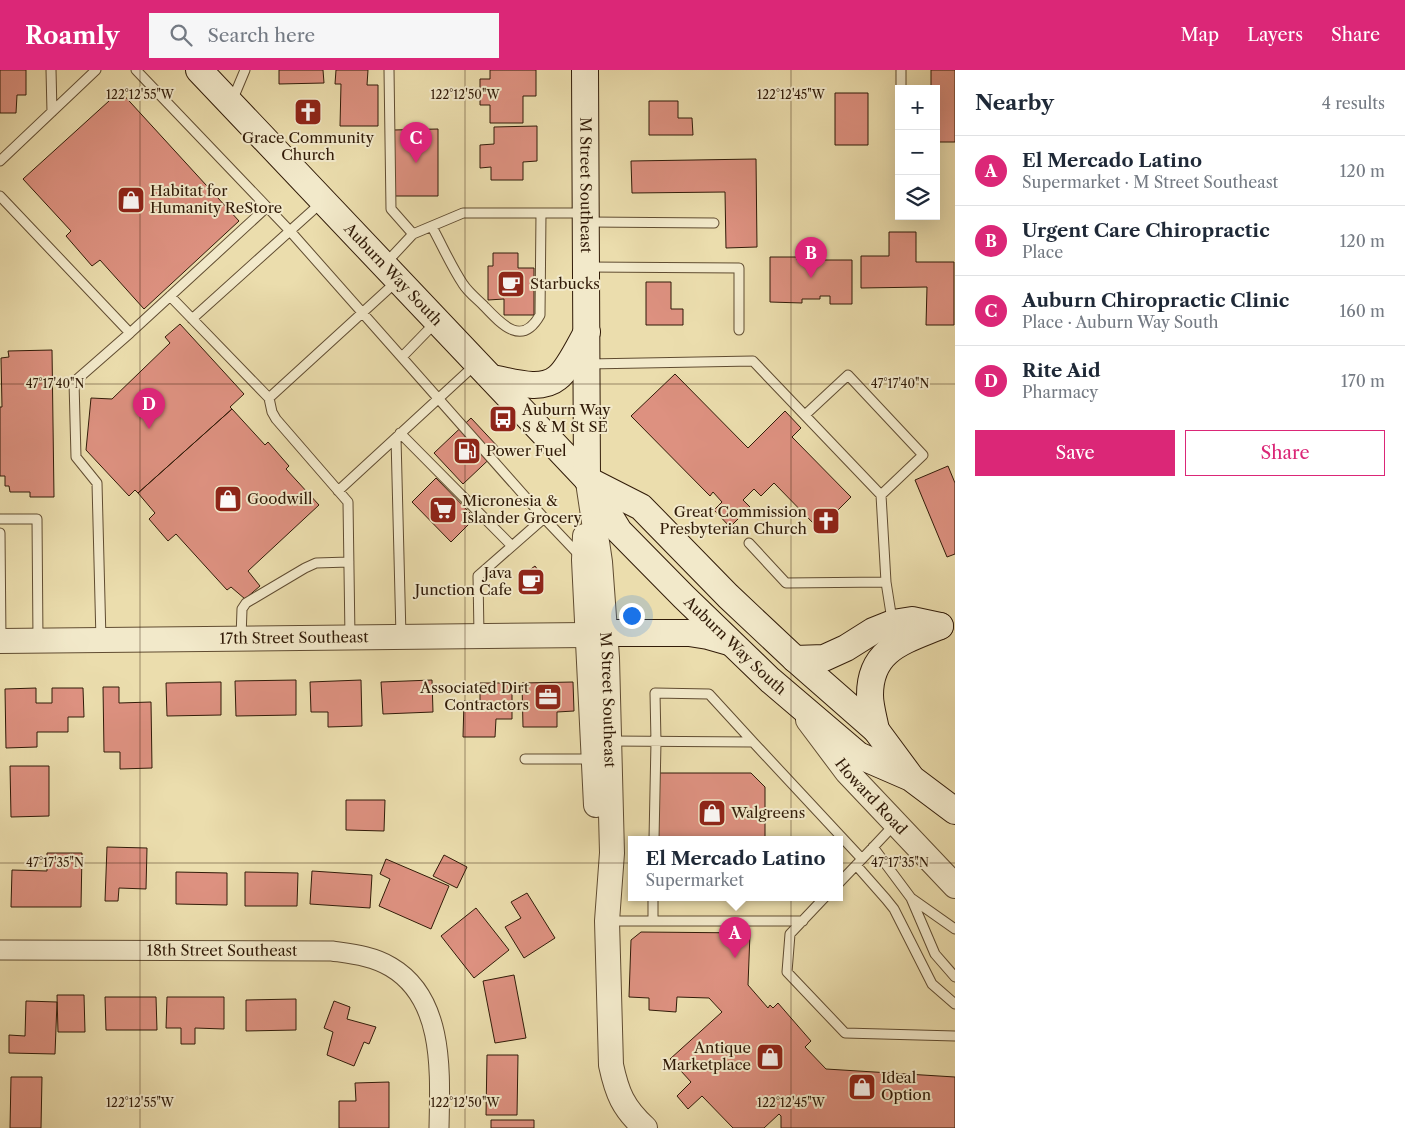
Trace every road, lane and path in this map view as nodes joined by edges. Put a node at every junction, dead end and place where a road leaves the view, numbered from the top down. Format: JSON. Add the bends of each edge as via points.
{"nodes":[{"id":1,"x":51,"y":70,"type":"edge"},
{"id":2,"x":96,"y":70,"type":"edge"},
{"id":3,"x":136,"y":70,"type":"edge"},
{"id":4,"x":199,"y":70,"type":"edge"},
{"id":5,"x":245,"y":70,"type":"edge"},
{"id":6,"x":389,"y":70,"type":"edge"},
{"id":7,"x":585,"y":70,"type":"edge"},
{"id":8,"x":901,"y":70,"type":"edge"},
{"id":9,"x":901,"y":85,"type":"edge"},
{"id":10,"x":231,"y":104,"type":"junction"},
{"id":11,"x":52,"y":112,"type":"junction"},
{"id":12,"x":0,"y":161,"type":"edge"},
{"id":13,"x":0,"y":196,"type":"edge"},
{"id":14,"x":324,"y":201,"type":"junction"},
{"id":15,"x":267,"y":207,"type":"junction"},
{"id":16,"x":541,"y":213,"type":"junction"},
{"id":17,"x":586,"y":217,"type":"junction"},
{"id":18,"x":714,"y":223,"type":"dead end"},
{"id":19,"x":432,"y":227,"type":"junction"},
{"id":20,"x":290,"y":231,"type":"junction"},
{"id":21,"x":414,"y":234,"type":"junction"},
{"id":22,"x":587,"y":267,"type":"junction"},
{"id":23,"x":391,"y":272,"type":"junction"},
{"id":24,"x":170,"y":296,"type":"junction"},
{"id":25,"x":362,"y":313,"type":"junction"},
{"id":26,"x":192,"y":319,"type":"junction"},
{"id":27,"x":437,"y":321,"type":"junction"},
{"id":28,"x":739,"y":330,"type":"dead end"},
{"id":29,"x":587,"y":331,"type":"junction"},
{"id":30,"x":130,"y":333,"type":"junction"},
{"id":31,"x":402,"y":357,"type":"junction"},
{"id":32,"x":588,"y":364,"type":"junction"},
{"id":33,"x":484,"y":371,"type":"junction"},
{"id":34,"x":269,"y":398,"type":"junction"},
{"id":35,"x":438,"y":399,"type":"junction"},
{"id":36,"x":805,"y":415,"type":"junction"},
{"id":37,"x":398,"y":435,"type":"junction"},
{"id":38,"x":587,"y":479,"type":"junction"},
{"id":39,"x":338,"y":491,"type":"junction"},
{"id":40,"x":881,"y":495,"type":"junction"},
{"id":41,"x":544,"y":518,"type":"junction"},
{"id":42,"x":0,"y":519,"type":"edge"},
{"id":43,"x":0,"y":533,"type":"edge"},
{"id":44,"x":749,"y":543,"type":"dead end"},
{"id":45,"x":512,"y":546,"type":"junction"},
{"id":46,"x":584,"y":560,"type":"junction"},
{"id":47,"x":349,"y":562,"type":"junction"},
{"id":48,"x":886,"y":582,"type":"junction"},
{"id":49,"x":892,"y":624,"type":"junction"},
{"id":50,"x":947,"y":626,"type":"edge"},
{"id":51,"x":597,"y":634,"type":"junction"},
{"id":52,"x":479,"y":635,"type":"junction"},
{"id":53,"x":401,"y":636,"type":"junction"},
{"id":54,"x":350,"y":637,"type":"junction"},
{"id":55,"x":241,"y":638,"type":"junction"},
{"id":56,"x":38,"y":640,"type":"junction"},
{"id":57,"x":101,"y":640,"type":"junction"},
{"id":58,"x":0,"y":641,"type":"edge"},
{"id":59,"x":730,"y":642,"type":"junction"},
{"id":60,"x":795,"y":659,"type":"junction"},
{"id":61,"x":793,"y":700,"type":"junction"},
{"id":62,"x":876,"y":730,"type":"junction"},
{"id":63,"x":610,"y":741,"type":"junction"},
{"id":64,"x":656,"y":742,"type":"junction"},
{"id":65,"x":753,"y":742,"type":"junction"},
{"id":66,"x":525,"y":759,"type":"dead end"},
{"id":67,"x":594,"y":759,"type":"junction"},
{"id":68,"x":911,"y":778,"type":"junction"},
{"id":69,"x":955,"y":811,"type":"edge"},
{"id":70,"x":896,"y":823,"type":"junction"},
{"id":71,"x":654,"y":836,"type":"edge"},
{"id":72,"x":836,"y":836,"type":"edge"},
{"id":73,"x":843,"y":844,"type":"edge"},
{"id":74,"x":873,"y":847,"type":"junction"},
{"id":75,"x":859,"y":862,"type":"junction"},
{"id":76,"x":843,"y":879,"type":"edge"},
{"id":77,"x":955,"y":886,"type":"edge"},
{"id":78,"x":911,"y":898,"type":"junction"},
{"id":79,"x":653,"y":901,"type":"edge"},
{"id":80,"x":822,"y":901,"type":"edge"},
{"id":81,"x":607,"y":921,"type":"junction"},
{"id":82,"x":652,"y":921,"type":"junction"},
{"id":83,"x":803,"y":921,"type":"junction"},
{"id":84,"x":955,"y":929,"type":"edge"},
{"id":85,"x":0,"y":950,"type":"edge"},
{"id":86,"x":955,"y":977,"type":"edge"},
{"id":87,"x":955,"y":1004,"type":"edge"},
{"id":88,"x":955,"y":1036,"type":"edge"},
{"id":89,"x":439,"y":1128,"type":"edge"},
{"id":90,"x":645,"y":1128,"type":"edge"}],
"edges":[{"from":1,"to":11,"type":"lane"},
{"from":2,"to":11,"type":"lane"},
{"from":3,"to":15,"type":"lane"},
{"from":4,"to":10,"type":"main road","name":"Auburn Way South"},
{"from":5,"to":10,"type":"lane"},
{"from":6,"to":21,"type":"lane","via":[[391,209]]},
{"from":7,"to":17,"type":"main road","name":"M Street Southeast"},
{"from":8,"to":9,"type":"lane"},
{"from":10,"to":14,"type":"main road","name":"Auburn Way South"},
{"from":11,"to":12,"type":"lane"},
{"from":13,"to":30,"type":"lane"},
{"from":14,"to":20,"type":"lane"},
{"from":14,"to":23,"type":"main road","name":"Auburn Way South"},
{"from":15,"to":20,"type":"lane"},
{"from":15,"to":24,"type":"lane"},
{"from":16,"to":17,"type":"lane"},
{"from":16,"to":19,"type":"lane","via":[[463,213]]},
{"from":16,"to":19,"type":"lane","via":[[540,315],[530,329],[521,331],[502,325],[464,285]]},
{"from":17,"to":18,"type":"lane"},
{"from":17,"to":22,"type":"main road","name":"M Street Southeast"},
{"from":19,"to":21,"type":"lane"},
{"from":20,"to":25,"type":"lane"},
{"from":20,"to":26,"type":"lane"},
{"from":21,"to":23,"type":"lane"},
{"from":22,"to":28,"type":"lane","via":[[739,268]]},
{"from":22,"to":29,"type":"main road","name":"M Street Southeast"},
{"from":23,"to":25,"type":"lane"},
{"from":23,"to":27,"type":"main road","name":"Auburn Way South"},
{"from":24,"to":26,"type":"lane"},
{"from":24,"to":30,"type":"lane"},
{"from":25,"to":31,"type":"lane"},
{"from":25,"to":34,"type":"lane"},
{"from":26,"to":34,"type":"lane"},
{"from":27,"to":31,"type":"lane"},
{"from":27,"to":33,"type":"main road","name":"Auburn Way South"},
{"from":29,"to":32,"type":"main road","name":"M Street Southeast"},
{"from":29,"to":33,"type":"main road","via":[[563,372],[547,384],[536,385]]},
{"from":30,"to":57,"type":"lane","via":[[74,382],[76,457],[97,484]]},
{"from":31,"to":35,"type":"lane"},
{"from":32,"to":36,"type":"lane","via":[[753,361]]},
{"from":32,"to":38,"type":"main road","name":"M Street Southeast"},
{"from":33,"to":35,"type":"lane"},
{"from":33,"to":38,"type":"main road","name":"Auburn Way South"},
{"from":34,"to":39,"type":"lane","via":[[276,419]]},
{"from":35,"to":37,"type":"lane"},
{"from":35,"to":41,"type":"lane"},
{"from":36,"to":40,"type":"lane"},
{"from":36,"to":40,"type":"lane","via":[[848,375],[924,455]]},
{"from":37,"to":39,"type":"lane"},
{"from":37,"to":45,"type":"lane"},
{"from":37,"to":53,"type":"lane"},
{"from":38,"to":46,"type":"street","name":"M Street Southeast"},
{"from":38,"to":51,"type":"street","name":"M Street Southeast","via":[[600,562]]},
{"from":38,"to":59,"type":"main road","name":"Auburn Way South","via":[[619,531]]},
{"from":38,"to":60,"type":"main road","name":"Auburn Way South","via":[[642,506],[728,596]]},
{"from":39,"to":47,"type":"lane","via":[[348,502]]},
{"from":40,"to":48,"type":"lane"},
{"from":41,"to":45,"type":"lane"},
{"from":41,"to":46,"type":"lane"},
{"from":42,"to":56,"type":"lane","via":[[37,519]]},
{"from":43,"to":58,"type":"lane"},
{"from":44,"to":48,"type":"lane","via":[[786,583]]},
{"from":45,"to":52,"type":"lane","via":[[478,576]]},
{"from":46,"to":51,"type":"street","name":"M Street Southeast"},
{"from":47,"to":54,"type":"lane"},
{"from":47,"to":55,"type":"lane","via":[[305,568],[246,604],[242,609]]},
{"from":48,"to":49,"type":"lane"},
{"from":49,"to":50,"type":"main road","via":[[912,620]]},
{"from":49,"to":60,"type":"main road","via":[[824,658]]},
{"from":50,"to":62,"type":"main road","via":[[905,640],[888,650],[878,663],[871,681],[870,696]]},
{"from":51,"to":52,"type":"street","name":"17th Street Southeast"},
{"from":51,"to":59,"type":"main road","via":[[689,634]]},
{"from":51,"to":63,"type":"street","name":"M Street Southeast"},
{"from":51,"to":67,"type":"street","name":"M Street Southeast"},
{"from":52,"to":53,"type":"street","name":"17th Street Southeast"},
{"from":53,"to":54,"type":"street","name":"17th Street Southeast"},
{"from":54,"to":55,"type":"street","name":"17th Street Southeast"},
{"from":55,"to":57,"type":"street","name":"17th Street Southeast"},
{"from":56,"to":57,"type":"street","name":"17th Street Southeast"},
{"from":56,"to":58,"type":"street","name":"17th Street Southeast"},
{"from":59,"to":61,"type":"main road","name":"Auburn Way South"},
{"from":60,"to":62,"type":"main road","name":"Auburn Way South"},
{"from":61,"to":68,"type":"main road","name":"Auburn Way South","via":[[858,755]]},
{"from":61,"to":70,"type":"street","name":"Howard Road","via":[[846,772]]},
{"from":62,"to":68,"type":"main road","name":"Auburn Way South"},
{"from":63,"to":64,"type":"lane"},
{"from":63,"to":81,"type":"street","name":"M Street Southeast","via":[[612,853]]},
{"from":64,"to":65,"type":"lane"},
{"from":64,"to":65,"type":"lane","via":[[655,693],[709,694]]},
{"from":64,"to":71,"type":"lane"},
{"from":65,"to":72,"type":"lane"},
{"from":66,"to":67,"type":"lane"},
{"from":67,"to":81,"type":"street","name":"M Street Southeast","via":[[598,853]]},
{"from":68,"to":69,"type":"main road","name":"Auburn Way South"},
{"from":70,"to":74,"type":"lane"},
{"from":70,"to":77,"type":"street","name":"Howard Road"},
{"from":73,"to":75,"type":"lane"},
{"from":74,"to":75,"type":"lane"},
{"from":74,"to":78,"type":"lane"},
{"from":75,"to":76,"type":"lane"},
{"from":75,"to":87,"type":"lane","via":[[894,909],[932,984]]},
{"from":78,"to":84,"type":"lane"},
{"from":78,"to":86,"type":"lane","via":[[935,954]]},
{"from":79,"to":82,"type":"lane"},
{"from":80,"to":83,"type":"lane"},
{"from":81,"to":82,"type":"lane"},
{"from":81,"to":90,"type":"street","name":"M Street Southeast","via":[[611,1065],[622,1100]]},
{"from":82,"to":83,"type":"lane"},
{"from":83,"to":88,"type":"lane","via":[[790,934],[787,972],[845,1033]]},
{"from":85,"to":89,"type":"street","name":"18th Street Southeast","via":[[332,951],[364,956],[390,966],[411,983],[426,1005],[432,1022],[440,1081]]}]}
